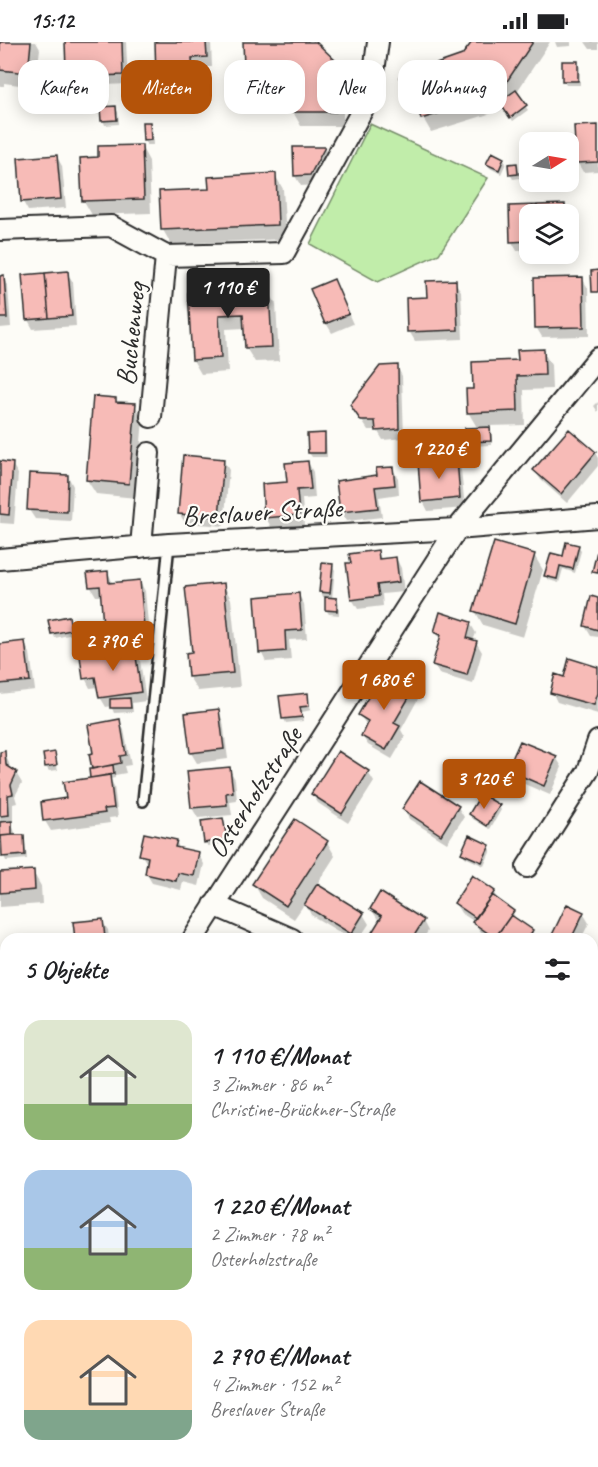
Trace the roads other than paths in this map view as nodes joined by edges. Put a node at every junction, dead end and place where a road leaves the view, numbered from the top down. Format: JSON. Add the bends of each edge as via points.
{"nodes":[{"id":1,"x":378,"y":42,"type":"edge"},
{"id":2,"x":0,"y":230,"type":"edge"},
{"id":3,"x":166,"y":256,"type":"junction"},
{"id":4,"x":598,"y":358,"type":"edge"},
{"id":5,"x":151,"y":417,"type":"dead end"},
{"id":6,"x":149,"y":453,"type":"dead end"},
{"id":7,"x":598,"y":517,"type":"edge"},
{"id":8,"x":457,"y":529,"type":"junction"},
{"id":9,"x":169,"y":544,"type":"junction"},
{"id":10,"x":141,"y":547,"type":"junction"},
{"id":11,"x":0,"y":559,"type":"edge"},
{"id":12,"x":598,"y":741,"type":"edge"},
{"id":13,"x":142,"y":801,"type":"dead end"},
{"id":14,"x":527,"y":867,"type":"dead end"},
{"id":15,"x":214,"y":905,"type":"junction"},
{"id":16,"x":197,"y":933,"type":"edge"},
{"id":17,"x":278,"y":933,"type":"edge"}],
"edges":[{"from":1,"to":3,"type":"street","via":[[371,94],[284,254]]},
{"from":2,"to":3,"type":"street","via":[[111,226]]},
{"from":3,"to":5,"type":"street","name":"Buchenweg"},
{"from":4,"to":8,"type":"street","name":"Osterholzstraße"},
{"from":6,"to":10,"type":"street"},
{"from":7,"to":8,"type":"street","name":"Breslauer Straße"},
{"from":8,"to":9,"type":"street","name":"Breslauer Straße"},
{"from":8,"to":15,"type":"street","name":"Osterholzstraße"},
{"from":9,"to":10,"type":"street","name":"Breslauer Straße"},
{"from":9,"to":13,"type":"lane"},
{"from":10,"to":11,"type":"street","name":"Breslauer Straße"},
{"from":12,"to":14,"type":"street","via":[[588,771]]},
{"from":15,"to":16,"type":"street","name":"Osterholzstraße"},
{"from":15,"to":17,"type":"street"}]}
